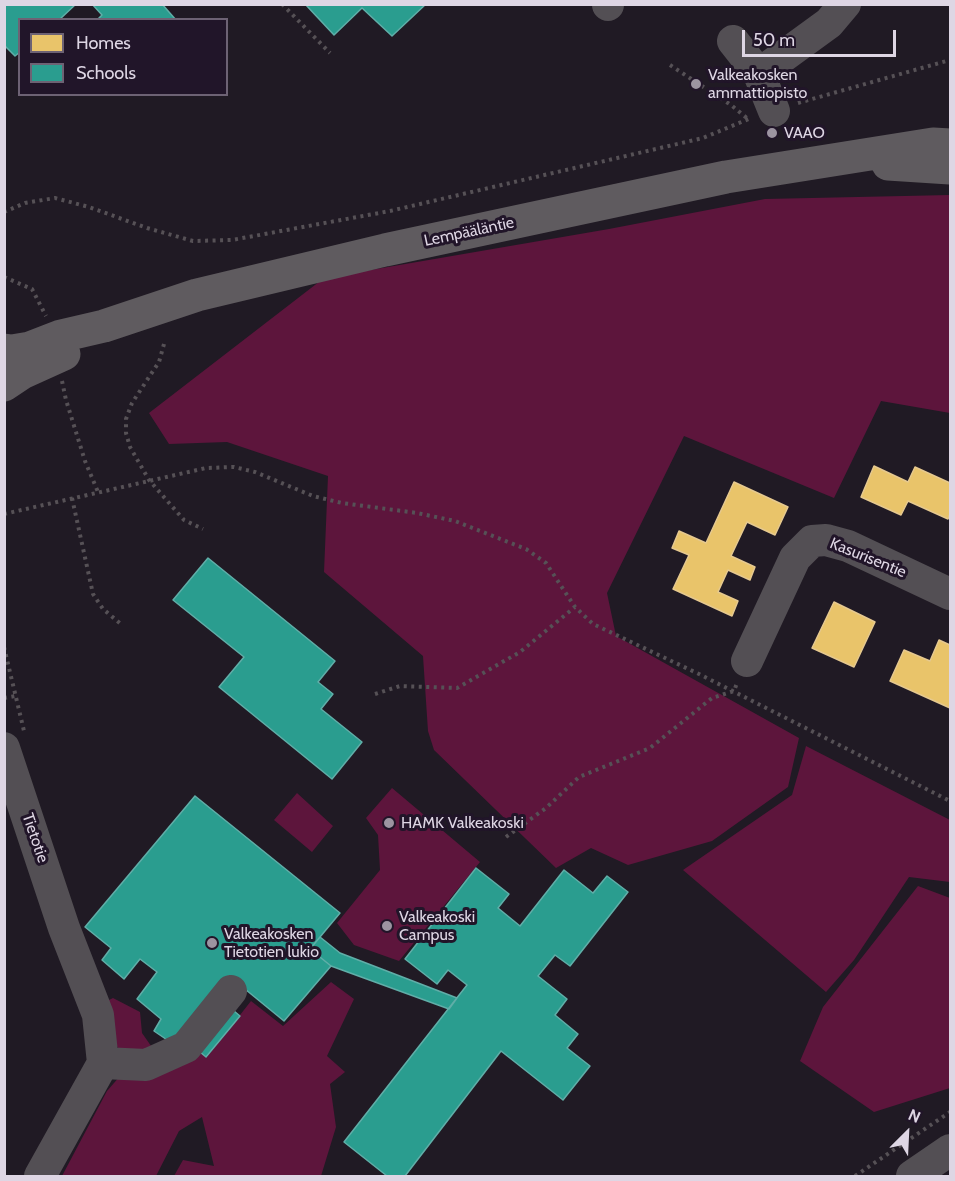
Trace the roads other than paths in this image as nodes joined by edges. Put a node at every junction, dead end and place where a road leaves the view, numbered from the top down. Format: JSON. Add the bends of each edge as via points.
{"nodes":[{"id":1,"x":845,"y":4,"type":"edge"},
{"id":2,"x":733,"y":40,"type":"dead end"},
{"id":3,"x":759,"y":74,"type":"junction"},
{"id":4,"x":761,"y":115,"type":"road end"},
{"id":5,"x":951,"y":144,"type":"edge"},
{"id":6,"x":839,"y":160,"type":"junction"},
{"id":7,"x":951,"y":168,"type":"edge"},
{"id":8,"x":104,"y":327,"type":"junction"},
{"id":9,"x":4,"y":350,"type":"edge"},
{"id":10,"x":4,"y":385,"type":"edge"},
{"id":11,"x":951,"y":594,"type":"edge"},
{"id":12,"x":747,"y":661,"type":"dead end"},
{"id":13,"x":4,"y":748,"type":"edge"},
{"id":14,"x":231,"y":991,"type":"dead end"},
{"id":15,"x":103,"y":1064,"type":"junction"},
{"id":16,"x":951,"y":1150,"type":"edge"},
{"id":17,"x":40,"y":1176,"type":"edge"},
{"id":18,"x":912,"y":1176,"type":"edge"}],
"edges":[{"from":1,"to":3,"type":"street","via":[[829,23]]},
{"from":2,"to":3,"type":"street"},
{"from":3,"to":4,"type":"street"},
{"from":5,"to":6,"type":"main road","name":"Lempääläntie"},
{"from":6,"to":7,"type":"main road","name":"Lempääläntie"},
{"from":6,"to":8,"type":"main road","name":"Lempääläntie","via":[[726,177],[385,250],[197,295]]},
{"from":8,"to":9,"type":"main road","name":"Lempääläntie","via":[[61,336],[30,348]]},
{"from":8,"to":10,"type":"main road","name":"Lempääläntie","via":[[67,352]]},
{"from":11,"to":12,"type":"street","name":"Kasurisentie","via":[[848,546],[812,541],[795,558]]},
{"from":13,"to":15,"type":"street","name":"Tietotie","via":[[64,928],[98,1015]]},
{"from":14,"to":15,"type":"street","via":[[186,1047],[146,1065]]},
{"from":15,"to":17,"type":"street"},
{"from":16,"to":18,"type":"street"}]}
